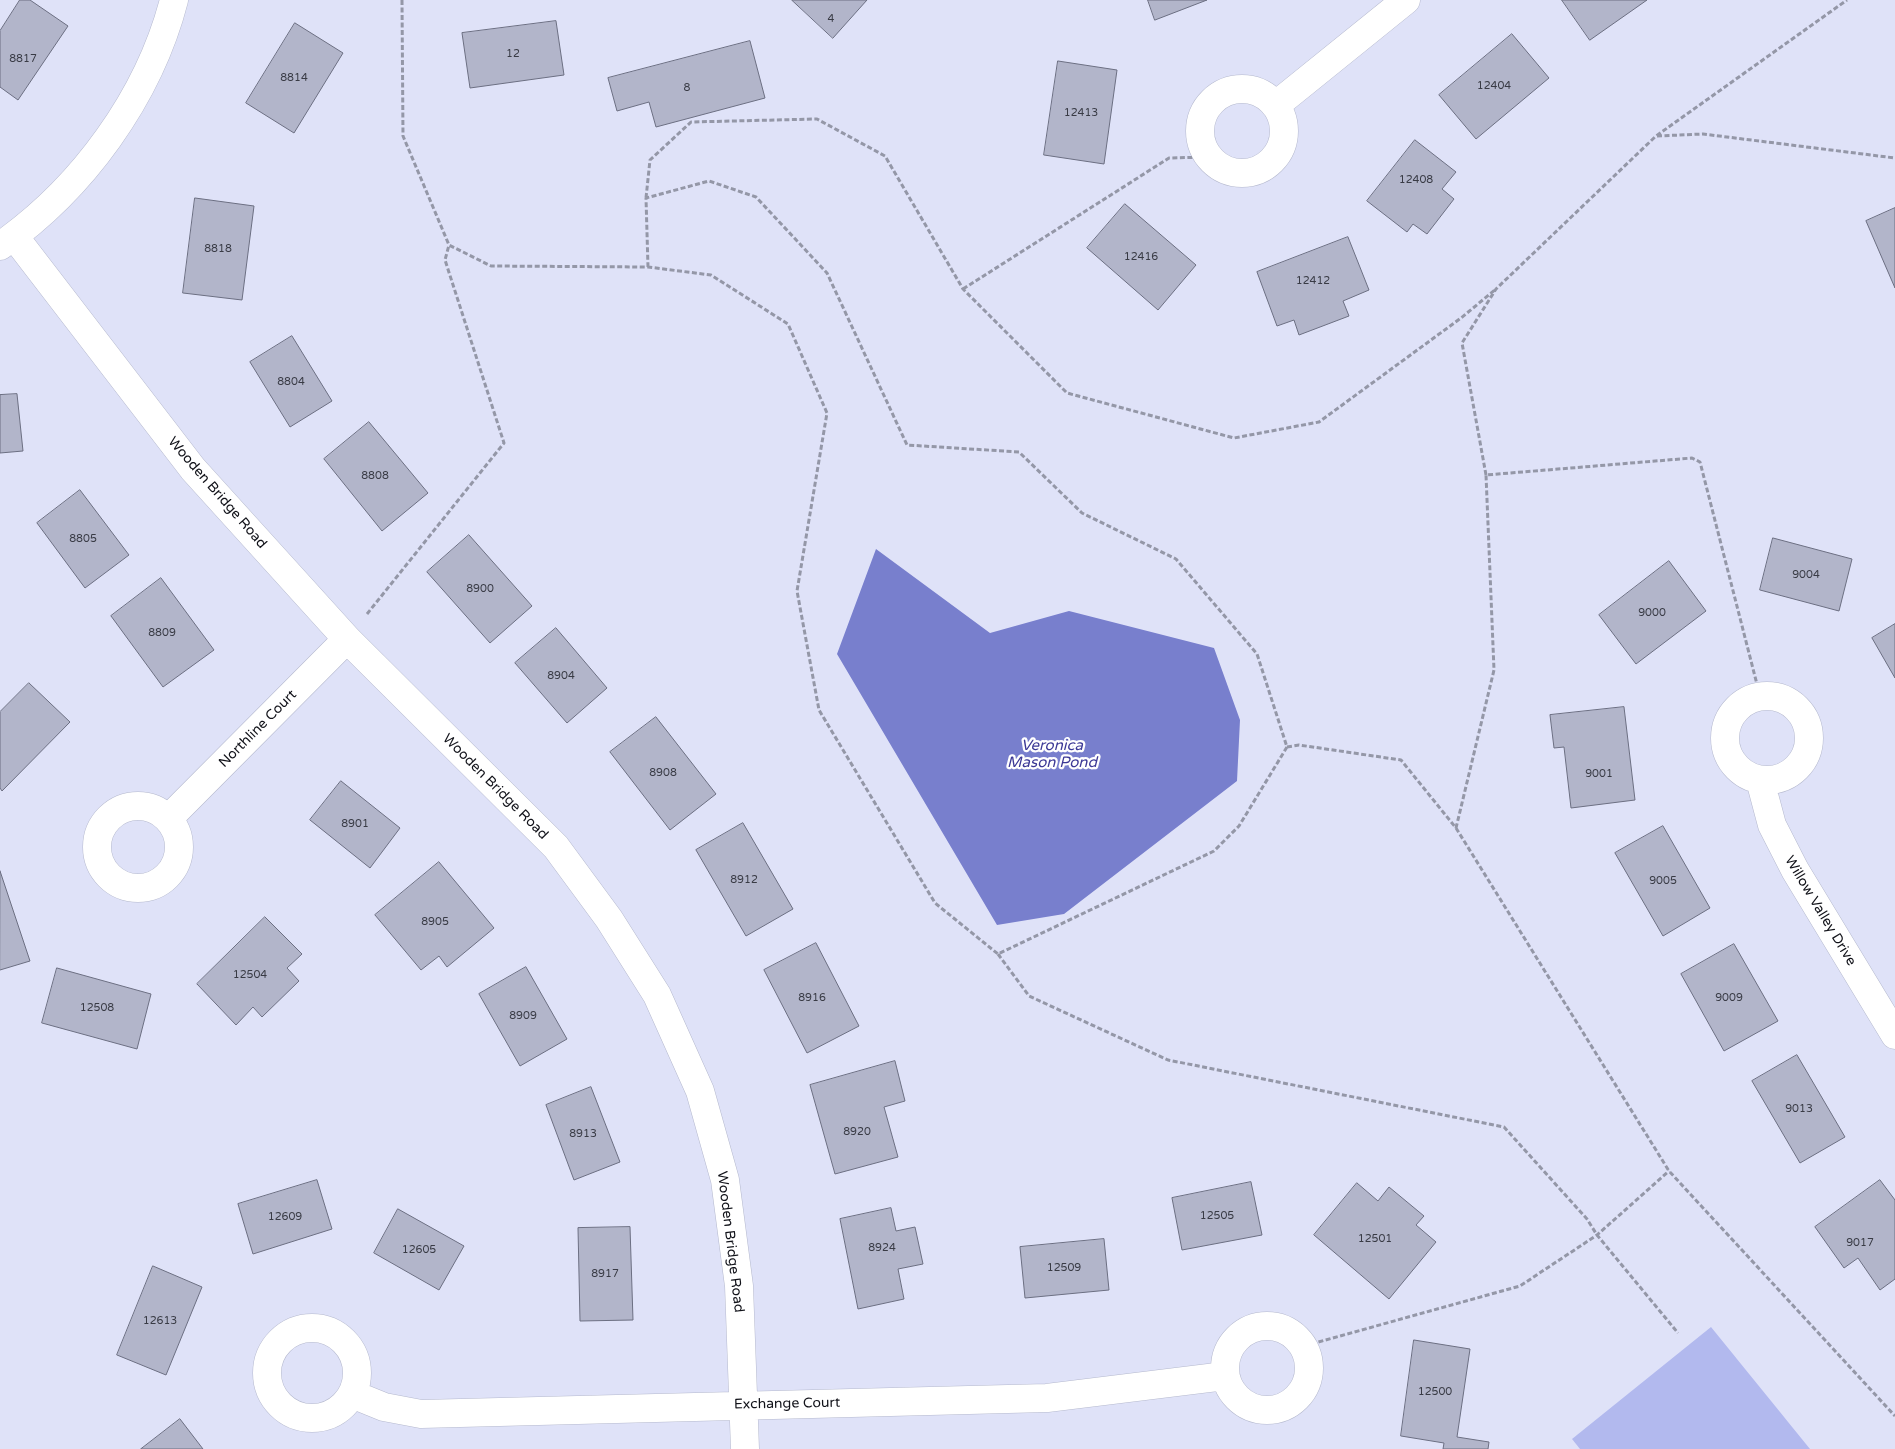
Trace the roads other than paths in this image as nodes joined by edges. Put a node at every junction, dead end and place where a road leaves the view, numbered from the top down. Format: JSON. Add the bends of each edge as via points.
{"nodes":[{"id":1,"x":174,"y":0,"type":"edge"},
{"id":2,"x":1406,"y":0,"type":"edge"},
{"id":3,"x":1276,"y":105,"type":"junction"},
{"id":4,"x":7,"y":241,"type":"edge"},
{"id":5,"x":347,"y":639,"type":"junction"},
{"id":6,"x":1760,"y":780,"type":"junction"},
{"id":7,"x":168,"y":819,"type":"dead end"},
{"id":8,"x":1895,"y":1036,"type":"edge"},
{"id":9,"x":1225,"y":1376,"type":"junction"},
{"id":10,"x":352,"y":1394,"type":"dead end"},
{"id":11,"x":744,"y":1405,"type":"junction"},
{"id":12,"x":745,"y":1449,"type":"edge"}],
"edges":[{"from":1,"to":4,"type":"street","via":[[158,48],[137,93],[94,158],[56,200]]},
{"from":2,"to":3,"type":"street"},
{"from":3,"to":3,"type":"street","via":[[1254,90],[1228,91],[1216,97],[1202,119],[1201,138],[1208,156],[1218,166],[1243,173],[1256,171],[1268,164],[1277,155],[1284,130]]},
{"from":4,"to":5,"type":"street","name":"Wooden Bridge Road","via":[[193,469]]},
{"from":5,"to":7,"type":"street","name":"Northline Court"},
{"from":5,"to":11,"type":"street","name":"Wooden Bridge Road","via":[[556,847],[609,919],[657,995],[700,1091],[725,1180],[739,1286]]},
{"from":6,"to":6,"type":"street","via":[[1734,766],[1724,738],[1727,723],[1734,711],[1746,701],[1760,696],[1781,698],[1800,710],[1807,724],[1810,738],[1807,753],[1794,770],[1775,780]]},
{"from":6,"to":8,"type":"street","name":"Willow Valley Drive","via":[[1772,825],[1795,870]]},
{"from":9,"to":9,"type":"street","via":[[1230,1346],[1239,1335],[1267,1325],[1294,1335],[1304,1346],[1309,1360],[1309,1375],[1304,1389],[1282,1408],[1252,1408],[1239,1401]]},
{"from":9,"to":11,"type":"street","name":"Exchange Court","via":[[1047,1398]]},
{"from":10,"to":11,"type":"street","name":"Exchange Court","via":[[384,1408],[421,1414]]},
{"from":11,"to":12,"type":"street","name":"Wooden Bridge Road"}]}
